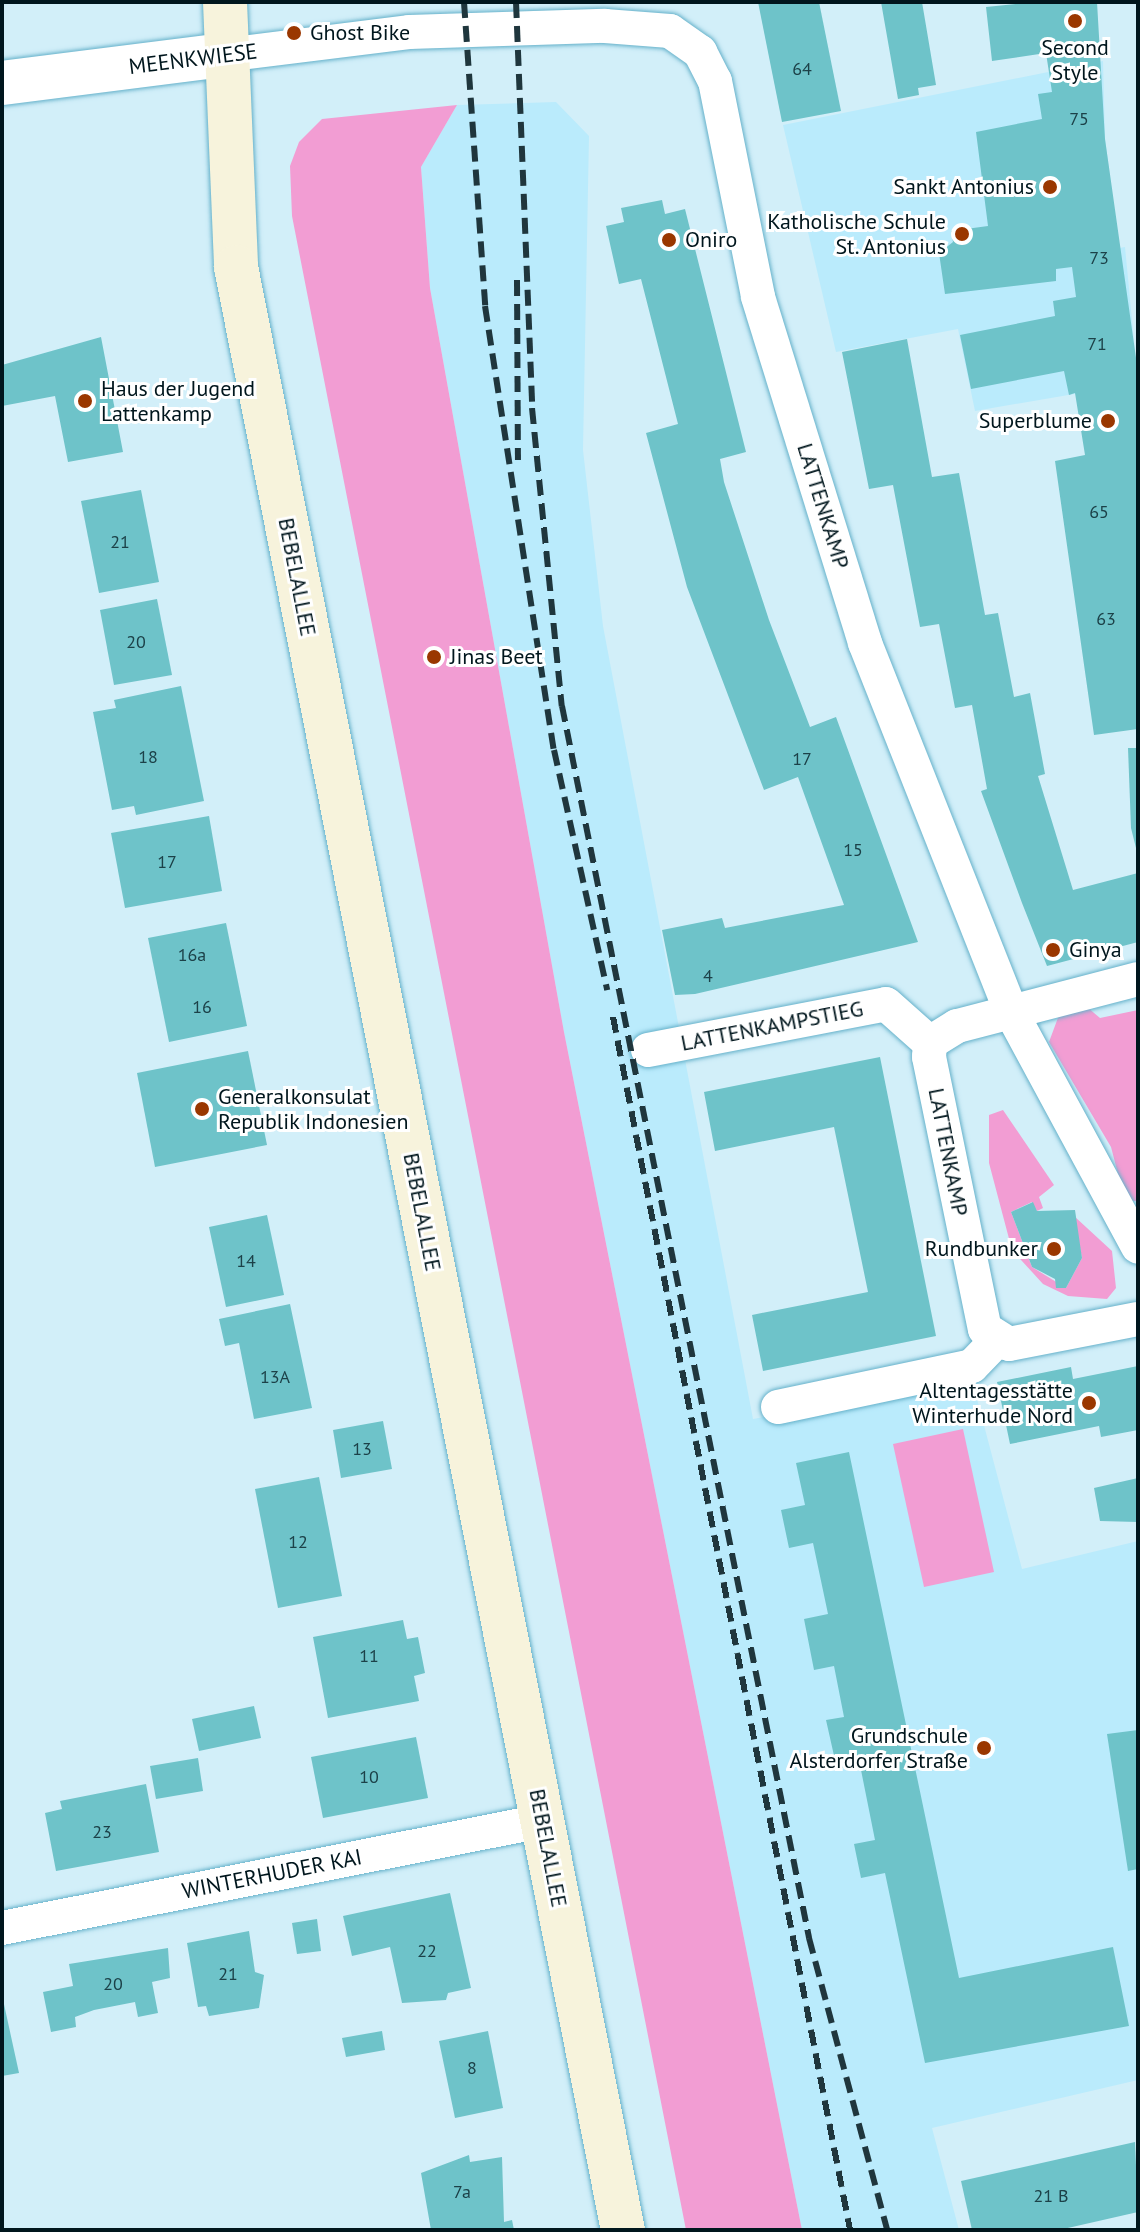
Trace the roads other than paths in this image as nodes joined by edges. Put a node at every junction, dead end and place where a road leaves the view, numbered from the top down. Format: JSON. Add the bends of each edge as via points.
{"nodes":[{"id":1,"x":225,"y":2,"type":"edge"},
{"id":2,"x":669,"y":17,"type":"edge"},
{"id":3,"x":225,"y":55,"type":"junction"},
{"id":4,"x":2,"y":83,"type":"edge"},
{"id":5,"x":1138,"y":979,"type":"edge"},
{"id":6,"x":1010,"y":1010,"type":"junction"},
{"id":7,"x":930,"y":1043,"type":"junction"},
{"id":8,"x":648,"y":1050,"type":"dead end"},
{"id":9,"x":1138,"y":1247,"type":"edge"},
{"id":10,"x":1138,"y":1319,"type":"edge"},
{"id":11,"x":995,"y":1342,"type":"junction"},
{"id":12,"x":778,"y":1407,"type":"dead end"},
{"id":13,"x":542,"y":1821,"type":"junction"},
{"id":14,"x":2,"y":1928,"type":"edge"},
{"id":15,"x":623,"y":2230,"type":"edge"}],
"edges":[{"from":1,"to":3,"type":"main road","name":"BEBELALLEE"},
{"from":2,"to":3,"type":"street","name":"MEENKWIESE","via":[[605,26],[409,32]]},
{"from":2,"to":6,"type":"street","name":"LATTENKAMP","via":[[700,52],[715,81],[758,297],[865,643]]},
{"from":3,"to":4,"type":"street","name":"MEENKWIESE"},
{"from":3,"to":13,"type":"main road","name":"BEBELALLEE","via":[[236,267]]},
{"from":5,"to":6,"type":"street"},
{"from":6,"to":7,"type":"street","via":[[941,1032]]},
{"from":6,"to":9,"type":"street","name":"LATTENKAMP"},
{"from":7,"to":8,"type":"street","name":"LATTENKAMPSTIEG","via":[[886,1004]]},
{"from":7,"to":11,"type":"street","name":"LATTENKAMP","via":[[978,1310]]},
{"from":10,"to":11,"type":"street"},
{"from":11,"to":12,"type":"street","via":[[972,1366]]},
{"from":13,"to":14,"type":"street","name":"WINTERHUDER KAI"},
{"from":13,"to":15,"type":"main road","name":"BEBELALLEE"}]}
